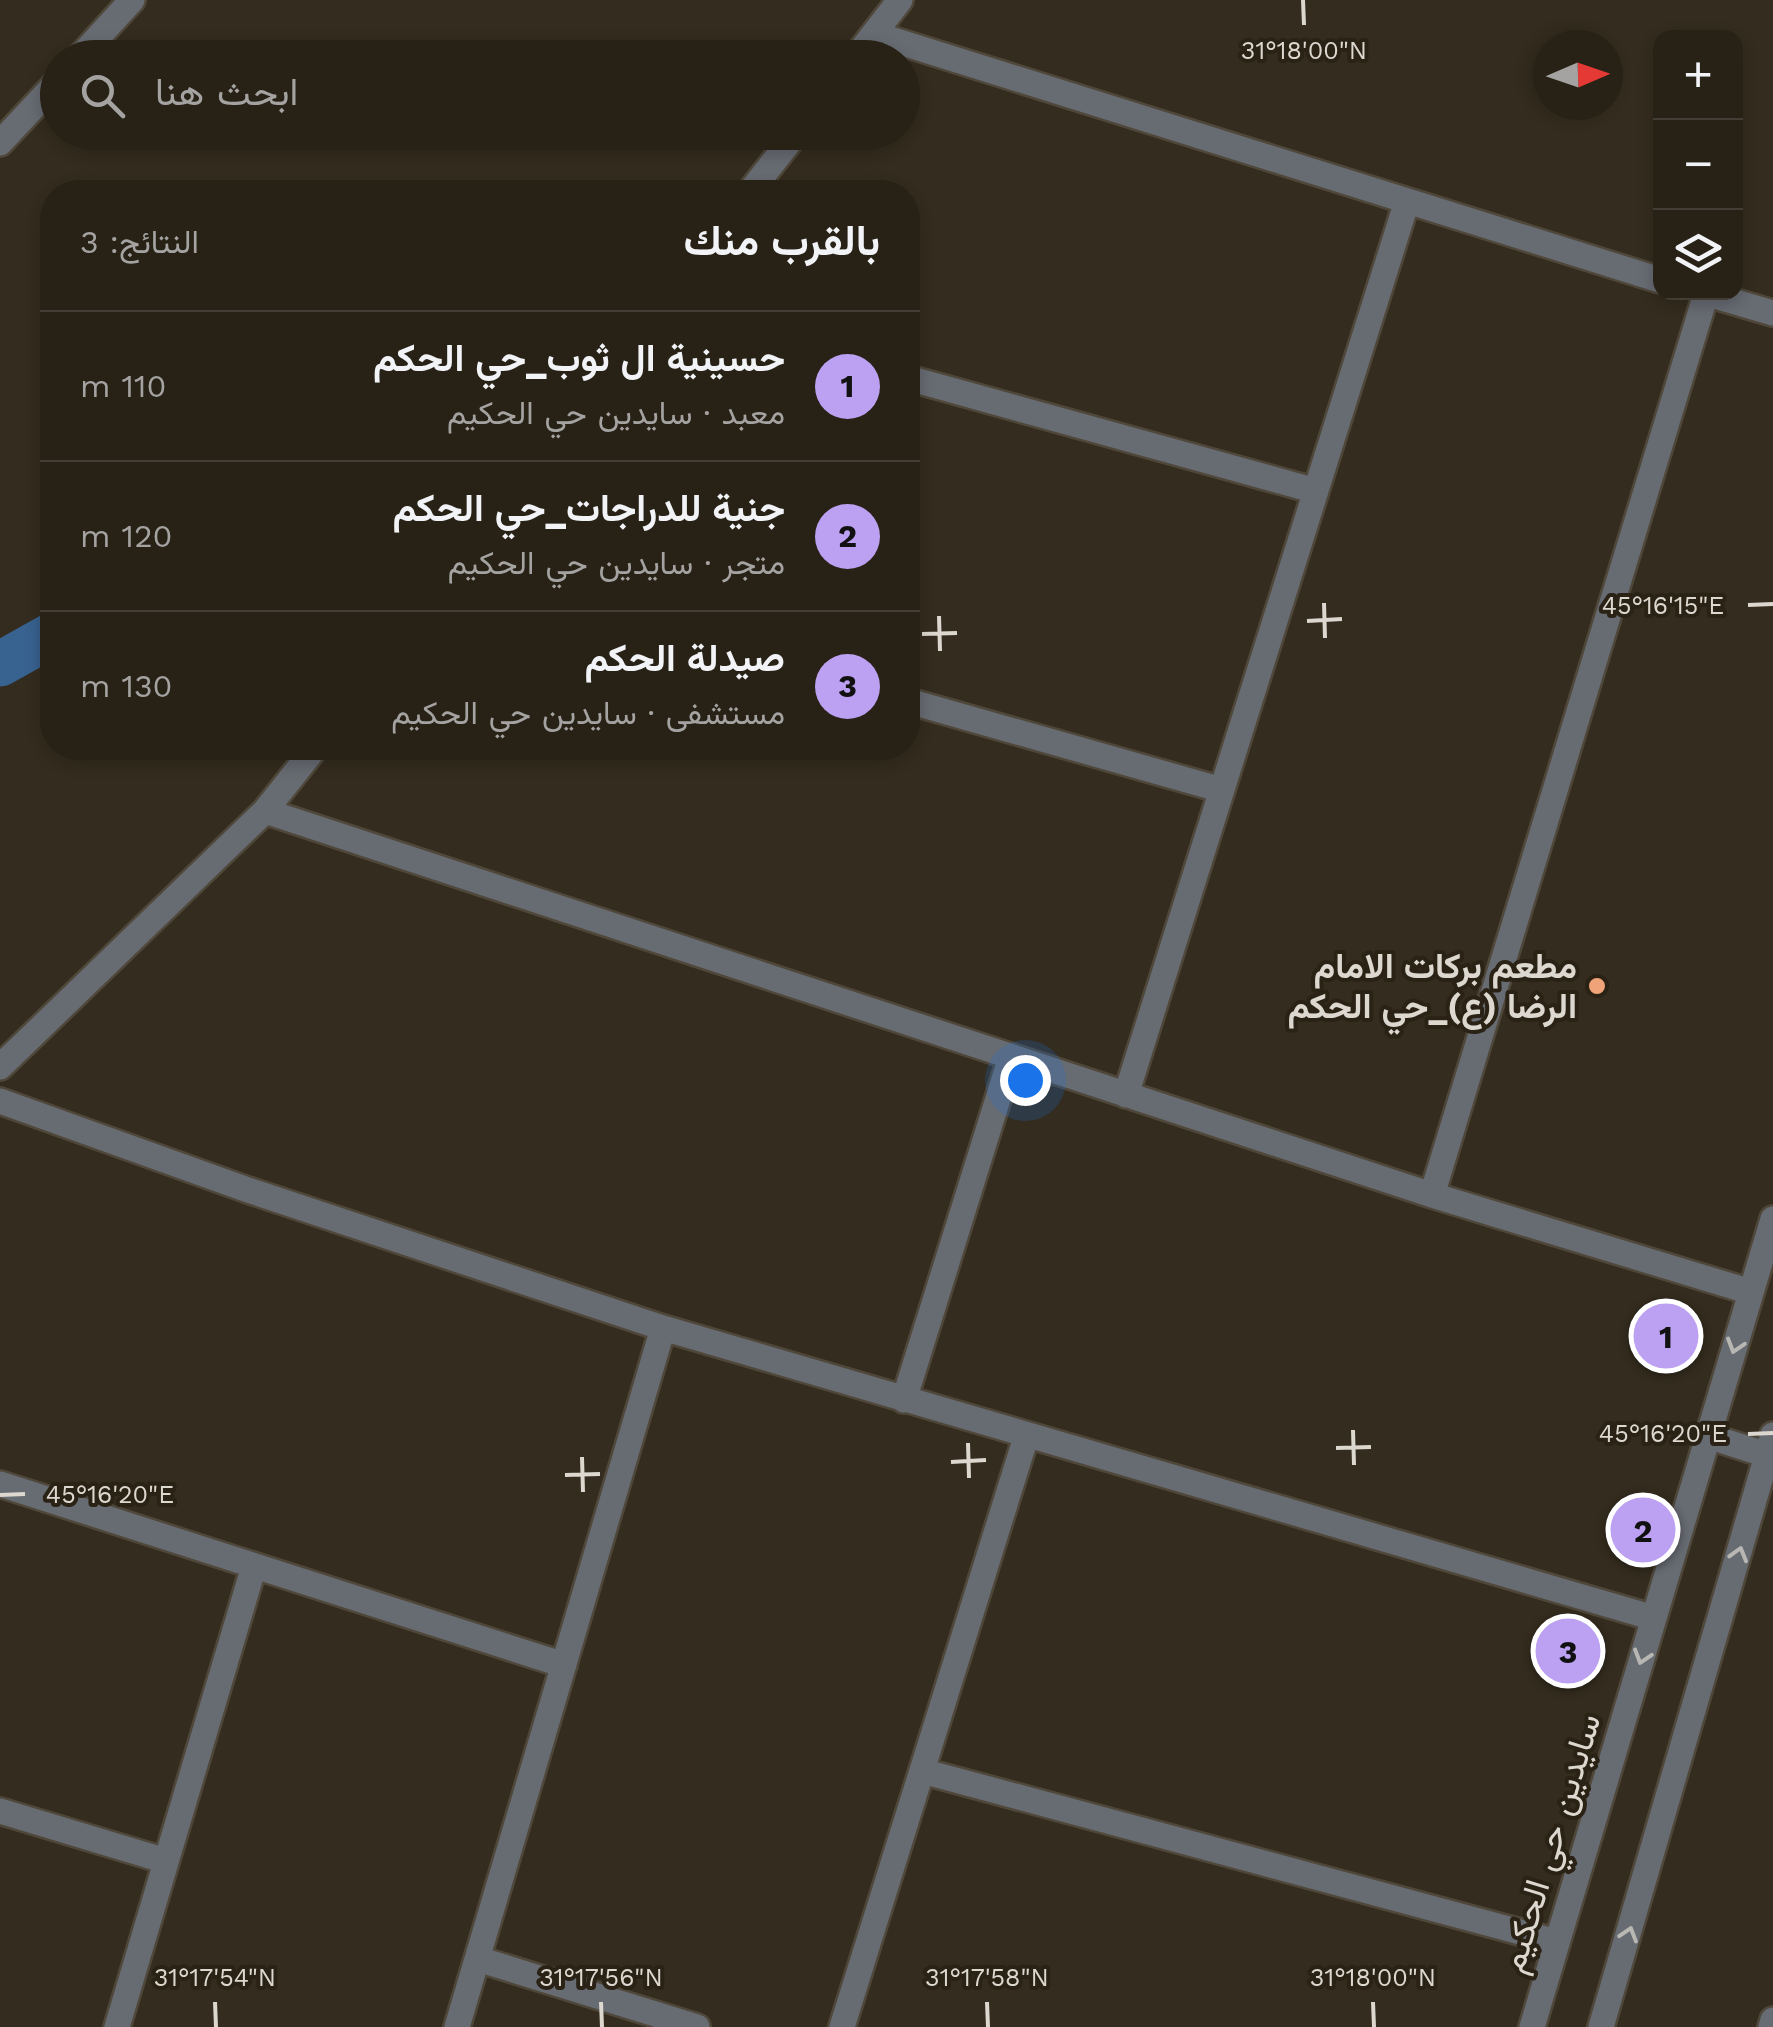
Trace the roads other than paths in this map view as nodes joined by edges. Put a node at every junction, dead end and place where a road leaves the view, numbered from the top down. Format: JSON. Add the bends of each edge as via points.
{"nodes":[{"id":1,"x":132,"y":0,"type":"edge"},
{"id":2,"x":900,"y":0,"type":"edge"},
{"id":3,"x":874,"y":34,"type":"junction"},
{"id":4,"x":95,"y":40,"type":"edge"},
{"id":5,"x":870,"y":40,"type":"edge"},
{"id":6,"x":893,"y":40,"type":"edge"},
{"id":7,"x":920,"y":48,"type":"edge"},
{"id":8,"x":40,"y":100,"type":"edge"},
{"id":9,"x":0,"y":143,"type":"edge"},
{"id":10,"x":783,"y":150,"type":"edge"},
{"id":11,"x":759,"y":180,"type":"edge"},
{"id":12,"x":1408,"y":201,"type":"junction"},
{"id":13,"x":1653,"y":278,"type":"edge"},
{"id":14,"x":1701,"y":300,"type":"edge"},
{"id":15,"x":1728,"y":300,"type":"edge"},
{"id":16,"x":1773,"y":313,"type":"edge"},
{"id":17,"x":920,"y":381,"type":"edge"},
{"id":18,"x":1316,"y":491,"type":"junction"},
{"id":19,"x":920,"y":704,"type":"edge"},
{"id":20,"x":305,"y":760,"type":"edge"},
{"id":21,"x":1222,"y":790,"type":"junction"},
{"id":22,"x":265,"y":811,"type":"junction"},
{"id":23,"x":1011,"y":1057,"type":"junction"},
{"id":24,"x":0,"y":1067,"type":"edge"},
{"id":25,"x":1126,"y":1095,"type":"junction"},
{"id":26,"x":0,"y":1102,"type":"edge"},
{"id":27,"x":1432,"y":1195,"type":"junction"},
{"id":28,"x":1773,"y":1219,"type":"edge"},
{"id":29,"x":1751,"y":1292,"type":"junction"},
{"id":30,"x":663,"y":1328,"type":"junction"},
{"id":31,"x":904,"y":1400,"type":"junction"},
{"id":32,"x":1708,"y":1436,"type":"junction"},
{"id":33,"x":1026,"y":1437,"type":"junction"},
{"id":34,"x":1770,"y":1445,"type":"edge"},
{"id":35,"x":0,"y":1484,"type":"edge"},
{"id":36,"x":254,"y":1566,"type":"junction"},
{"id":37,"x":1654,"y":1618,"type":"junction"},
{"id":38,"x":564,"y":1664,"type":"junction"},
{"id":39,"x":922,"y":1771,"type":"junction"},
{"id":40,"x":0,"y":1811,"type":"edge"},
{"id":41,"x":166,"y":1861,"type":"junction"},
{"id":42,"x":1557,"y":1942,"type":"junction"},
{"id":43,"x":478,"y":1959,"type":"junction"},
{"id":44,"x":118,"y":2027,"type":"edge"},
{"id":45,"x":457,"y":2027,"type":"edge"},
{"id":46,"x":697,"y":2027,"type":"edge"},
{"id":47,"x":842,"y":2027,"type":"edge"},
{"id":48,"x":1532,"y":2027,"type":"edge"},
{"id":49,"x":1601,"y":2027,"type":"edge"}],
"edges":[{"from":1,"to":4,"type":"street"},
{"from":2,"to":3,"type":"street"},
{"from":3,"to":5,"type":"street"},
{"from":3,"to":6,"type":"street"},
{"from":7,"to":12,"type":"street"},
{"from":8,"to":9,"type":"street"},
{"from":10,"to":11,"type":"street"},
{"from":12,"to":13,"type":"street"},
{"from":12,"to":18,"type":"street"},
{"from":14,"to":27,"type":"street"},
{"from":15,"to":16,"type":"street"},
{"from":17,"to":18,"type":"street"},
{"from":18,"to":21,"type":"street"},
{"from":19,"to":21,"type":"street"},
{"from":20,"to":22,"type":"street"},
{"from":21,"to":25,"type":"street"},
{"from":22,"to":23,"type":"street"},
{"from":22,"to":24,"type":"street"},
{"from":23,"to":25,"type":"street"},
{"from":23,"to":31,"type":"street"},
{"from":25,"to":27,"type":"street"},
{"from":26,"to":30,"type":"street"},
{"from":27,"to":29,"type":"street"},
{"from":28,"to":29,"type":"street","name":"سايدين حي الحكيم"},
{"from":29,"to":32,"type":"street","name":"سايدين حي الحكيم","one_way":true},
{"from":30,"to":31,"type":"street"},
{"from":30,"to":38,"type":"street"},
{"from":31,"to":33,"type":"street"},
{"from":32,"to":34,"type":"street"},
{"from":32,"to":37,"type":"street","name":"سايدين حي الحكيم"},
{"from":33,"to":37,"type":"street"},
{"from":33,"to":39,"type":"street"},
{"from":49,"to":34,"type":"street","one_way":true},
{"from":35,"to":36,"type":"street"},
{"from":36,"to":38,"type":"street"},
{"from":36,"to":41,"type":"street"},
{"from":37,"to":42,"type":"street","name":"سايدين حي الحكيم","one_way":true},
{"from":38,"to":43,"type":"street"},
{"from":39,"to":42,"type":"street"},
{"from":39,"to":47,"type":"street"},
{"from":40,"to":41,"type":"street"},
{"from":41,"to":44,"type":"street"},
{"from":42,"to":48,"type":"street","name":"سايدين حي الحكيم"},
{"from":43,"to":45,"type":"street"},
{"from":43,"to":46,"type":"street"}]}
